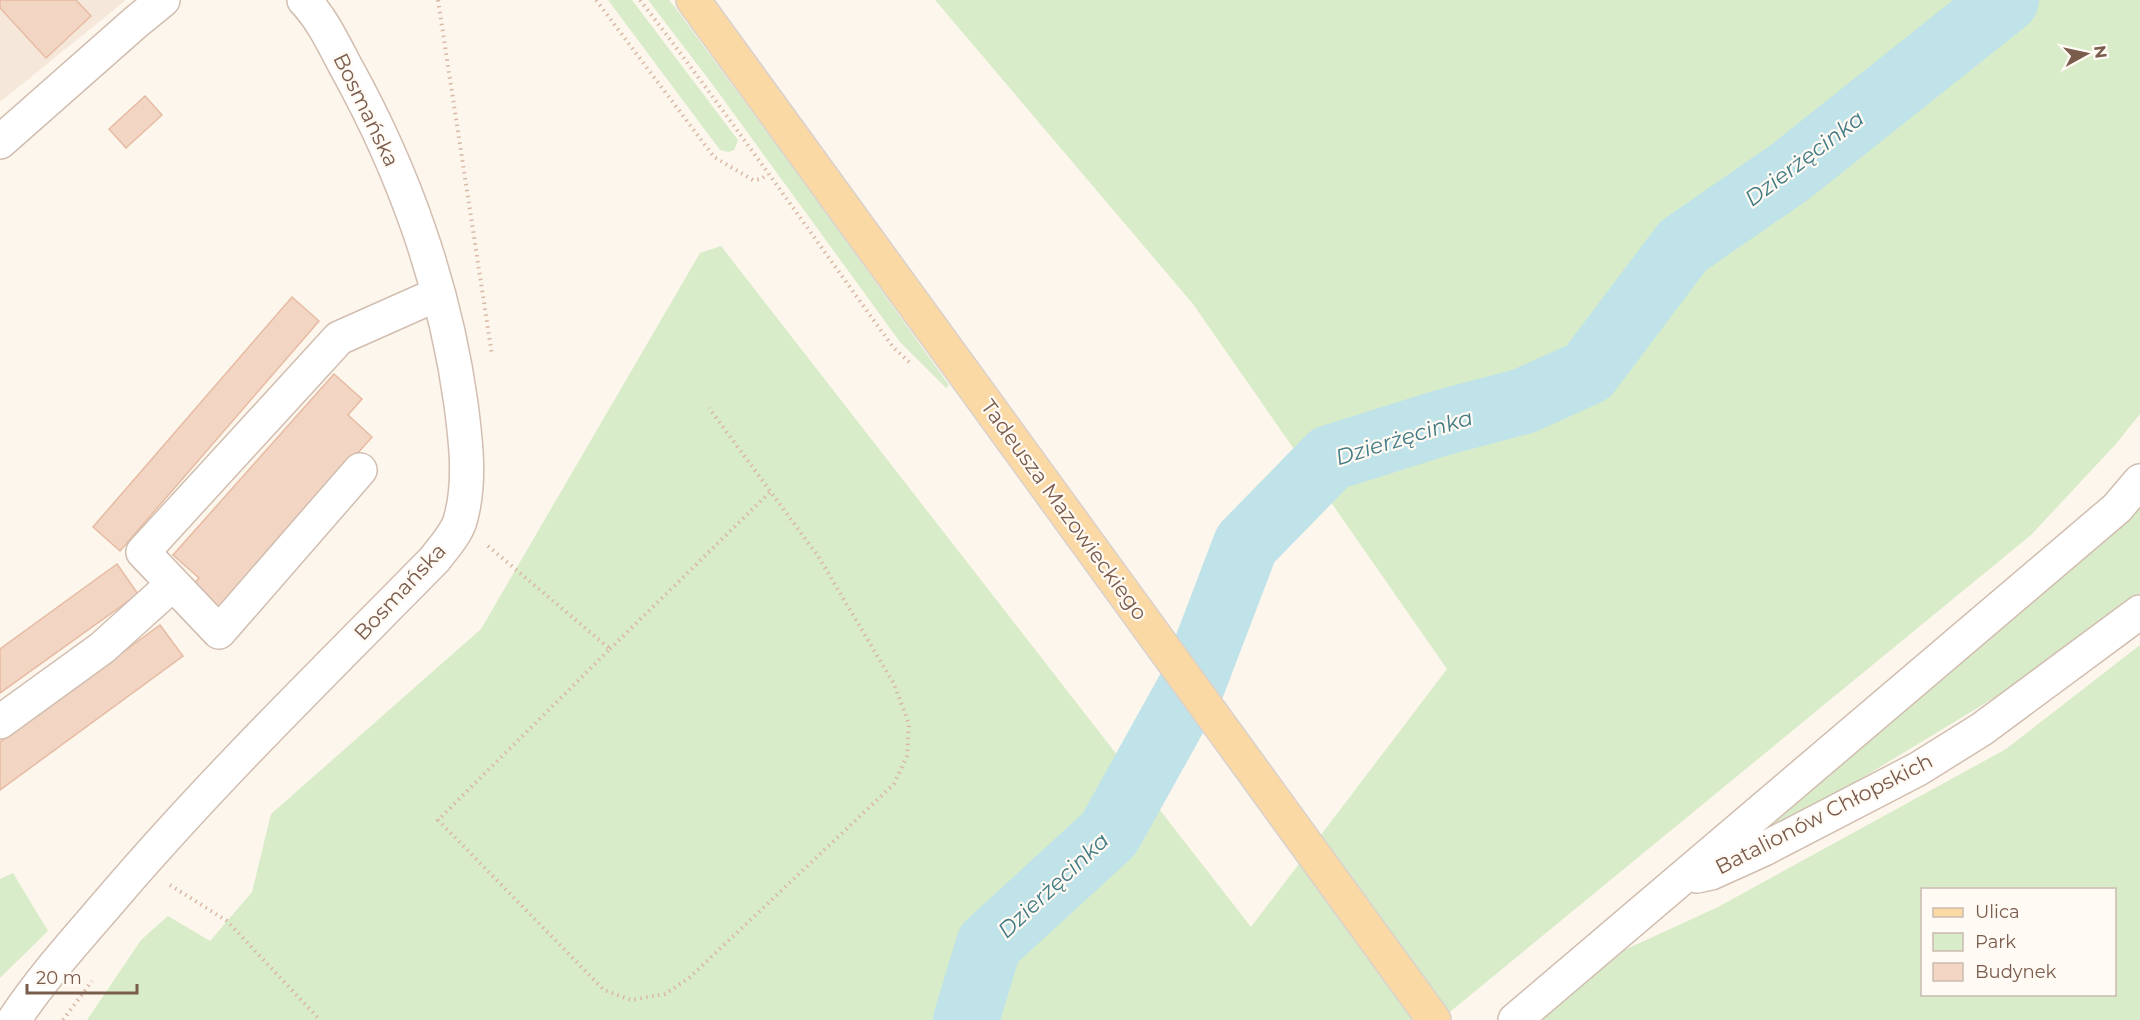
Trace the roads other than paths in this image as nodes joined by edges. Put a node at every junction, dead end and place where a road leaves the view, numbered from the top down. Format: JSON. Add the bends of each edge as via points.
{"nodes":[{"id":1,"x":163,"y":0,"type":"edge"},
{"id":2,"x":304,"y":0,"type":"edge"},
{"id":3,"x":693,"y":0,"type":"edge"},
{"id":4,"x":0,"y":142,"type":"edge"},
{"id":5,"x":438,"y":294,"type":"junction"},
{"id":6,"x":360,"y":470,"type":"dead end"},
{"id":7,"x":2140,"y":481,"type":"edge"},
{"id":8,"x":173,"y":584,"type":"junction"},
{"id":9,"x":2140,"y":612,"type":"edge"},
{"id":10,"x":0,"y":722,"type":"edge"},
{"id":11,"x":1678,"y":882,"type":"junction"},
{"id":12,"x":14,"y":1020,"type":"edge"},
{"id":13,"x":1434,"y":1020,"type":"edge"},
{"id":14,"x":1515,"y":1020,"type":"edge"}],
"edges":[{"from":1,"to":4,"type":"street"},
{"from":2,"to":5,"type":"street","name":"Bosmańska","via":[[318,14],[370,110],[422,234]]},
{"from":3,"to":13,"type":"main road","name":"Tadeusza Mazowieckiego"},
{"from":5,"to":8,"type":"street","via":[[339,338],[143,552]]},
{"from":5,"to":12,"type":"street","name":"Bosmańska","via":[[456,367],[467,444],[459,523],[435,559],[242,755],[140,866],[34,989]]},
{"from":6,"to":8,"type":"street","via":[[219,632]]},
{"from":7,"to":11,"type":"street","via":[[2117,508]]},
{"from":8,"to":10,"type":"street","via":[[102,648]]},
{"from":9,"to":11,"type":"street","name":"Batalionów Chłopskich","via":[[1982,729],[1918,769],[1764,849],[1712,873]]},
{"from":11,"to":14,"type":"street","name":"Batalionów Chłopskich"}]}
